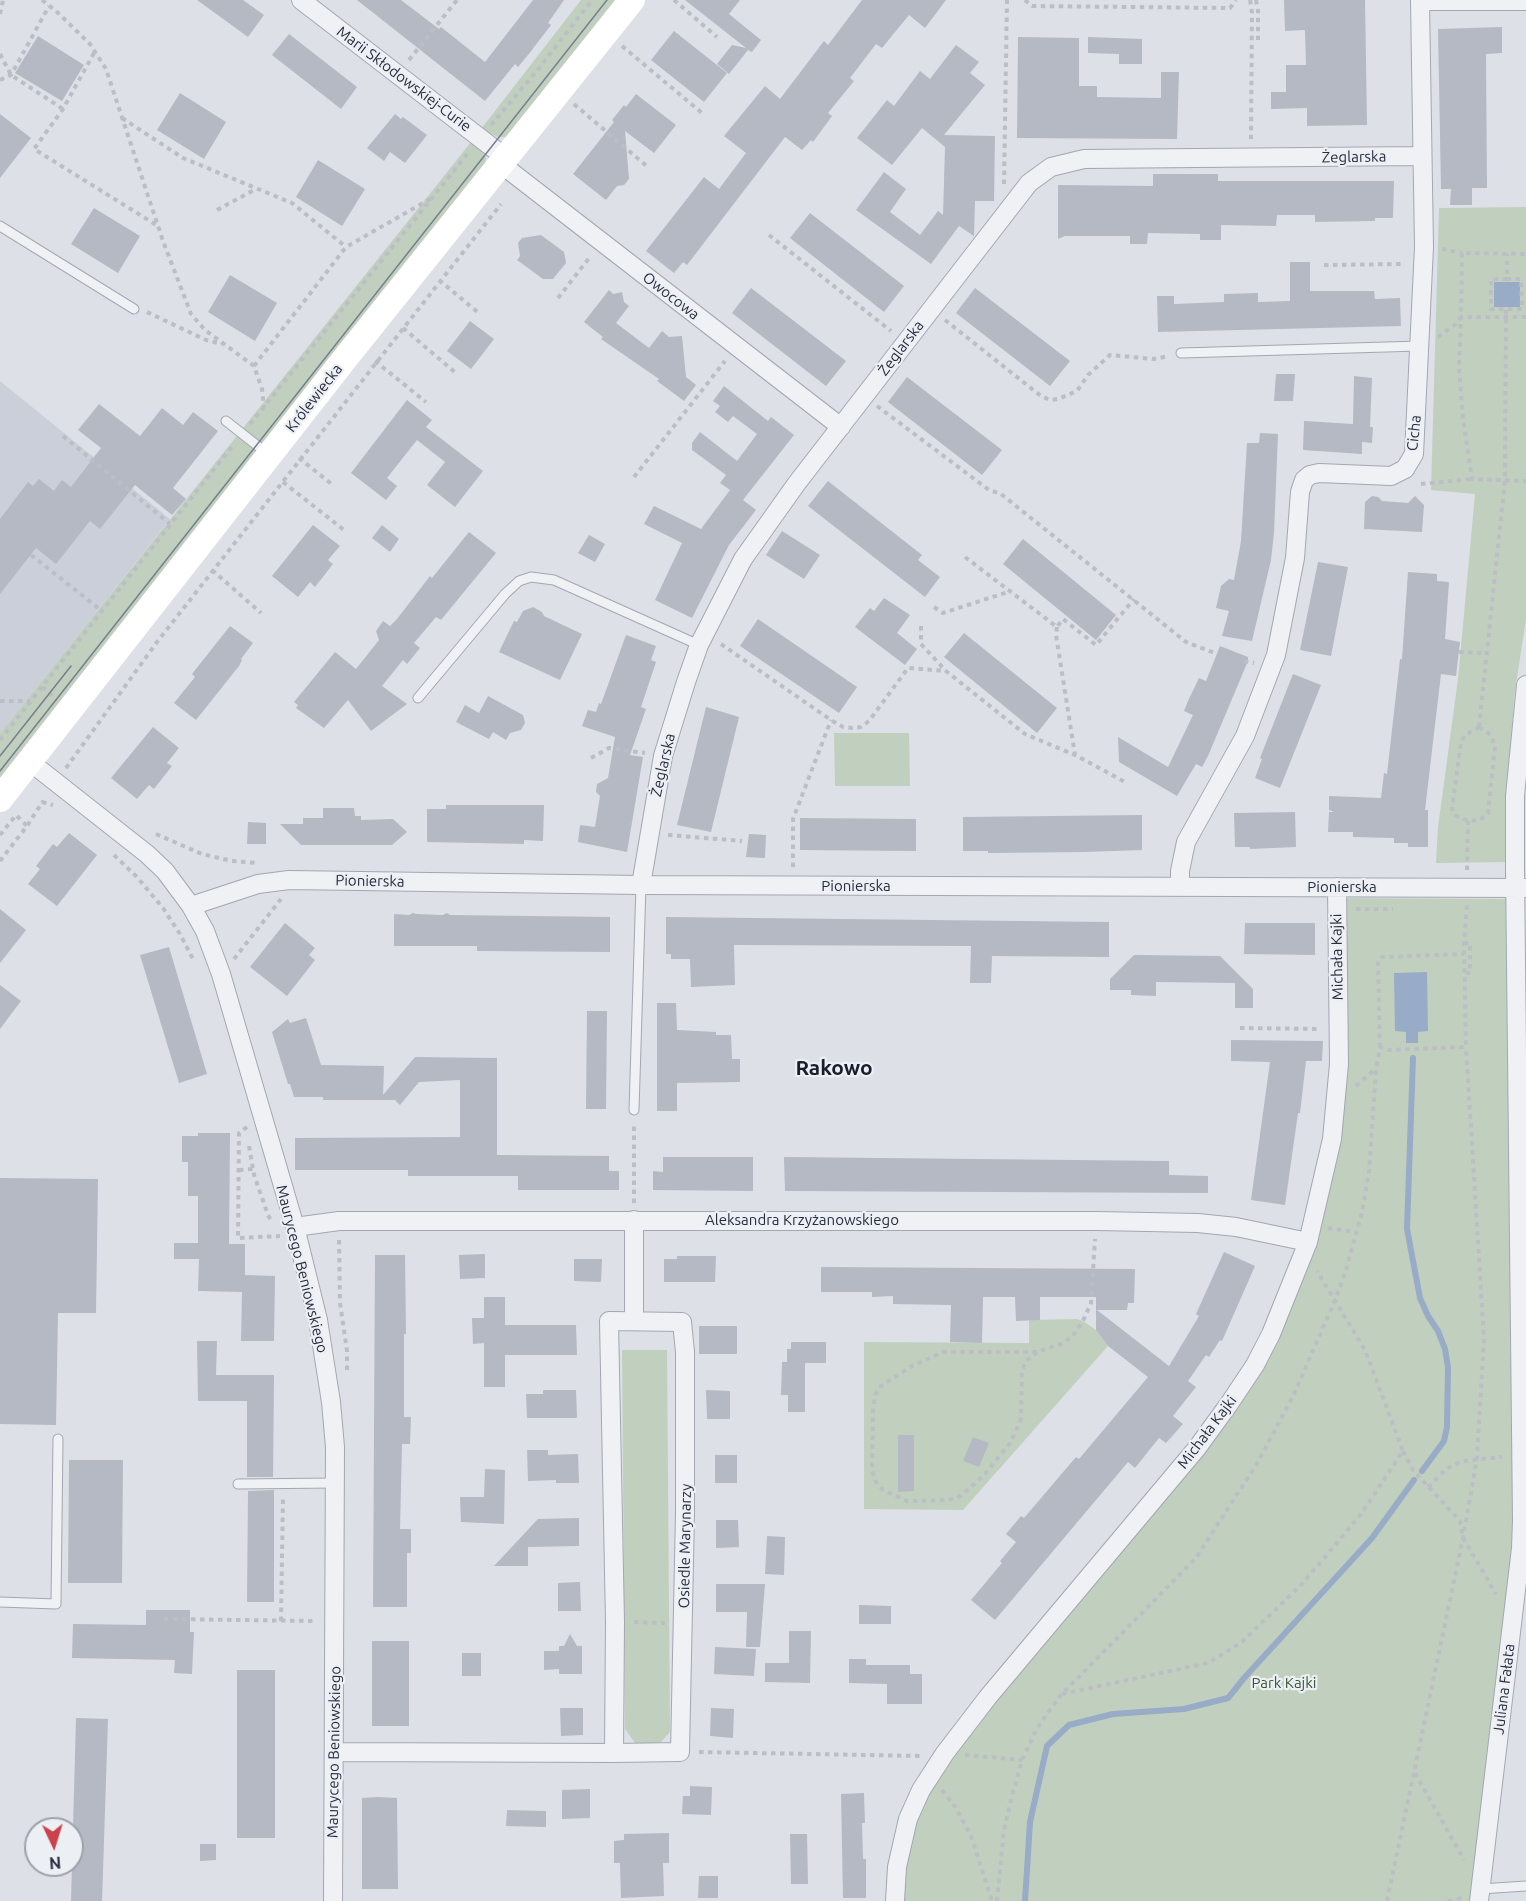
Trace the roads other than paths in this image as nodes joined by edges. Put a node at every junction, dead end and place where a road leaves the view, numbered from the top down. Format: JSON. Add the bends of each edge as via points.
{"nodes":[{"id":1,"x":301,"y":0,"type":"edge"},
{"id":2,"x":632,"y":0,"type":"edge"},
{"id":3,"x":1415,"y":0,"type":"edge"},
{"id":4,"x":1454,"y":0,"type":"edge"},
{"id":5,"x":1420,"y":1,"type":"edge"},
{"id":6,"x":1526,"y":1,"type":"edge"},
{"id":7,"x":1422,"y":156,"type":"junction"},
{"id":8,"x":508,"y":167,"type":"junction"},
{"id":9,"x":0,"y":226,"type":"edge"},
{"id":10,"x":134,"y":309,"type":"road end"},
{"id":11,"x":1420,"y":346,"type":"junction"},
{"id":12,"x":1181,"y":353,"type":"road end"},
{"id":13,"x":226,"y":421,"type":"dead end"},
{"id":14,"x":841,"y":427,"type":"junction"},
{"id":15,"x":270,"y":454,"type":"junction"},
{"id":16,"x":703,"y":639,"type":"junction"},
{"id":17,"x":1526,"y":685,"type":"edge"},
{"id":18,"x":418,"y":698,"type":"dead end"},
{"id":19,"x":28,"y":761,"type":"junction"},
{"id":20,"x":0,"y":799,"type":"edge"},
{"id":21,"x":641,"y":885,"type":"junction"},
{"id":22,"x":1180,"y":887,"type":"junction"},
{"id":23,"x":1521,"y":888,"type":"edge"},
{"id":24,"x":1337,"y":896,"type":"junction"},
{"id":25,"x":190,"y":906,"type":"junction"},
{"id":26,"x":634,"y":1110,"type":"road end"},
{"id":27,"x":634,"y":1215,"type":"junction"},
{"id":28,"x":286,"y":1235,"type":"junction"},
{"id":29,"x":1306,"y":1246,"type":"junction"},
{"id":30,"x":634,"y":1321,"type":"junction"},
{"id":31,"x":58,"y":1440,"type":"dead end"},
{"id":32,"x":335,"y":1483,"type":"junction"},
{"id":33,"x":238,"y":1484,"type":"dead end"},
{"id":34,"x":0,"y":1602,"type":"edge"},
{"id":35,"x":334,"y":1752,"type":"junction"},
{"id":36,"x":615,"y":1752,"type":"junction"},
{"id":37,"x":1526,"y":1886,"type":"edge"},
{"id":38,"x":1479,"y":1895,"type":"edge"},
{"id":39,"x":333,"y":1901,"type":"edge"},
{"id":40,"x":895,"y":1901,"type":"edge"}],
"edges":[{"from":1,"to":8,"type":"street","name":"Marii Skłodowskiej-Curie","via":[[481,138]]},
{"from":2,"to":8,"type":"main road","name":"Królewiecka","via":[[615,45]]},
{"from":3,"to":5,"type":"lane"},
{"from":4,"to":5,"type":"street"},
{"from":4,"to":6,"type":"street"},
{"from":5,"to":7,"type":"street","name":"Cicha"},
{"from":7,"to":11,"type":"street","name":"Cicha"},
{"from":7,"to":14,"type":"street","name":"Żeglarska","via":[[1084,159],[1042,172],[1029,183]]},
{"from":8,"to":14,"type":"street","name":"Owocowa"},
{"from":8,"to":15,"type":"main road","name":"Królewiecka","via":[[420,266]]},
{"from":9,"to":10,"type":"lane"},
{"from":11,"to":12,"type":"lane"},
{"from":11,"to":22,"type":"street","name":"Cicha","via":[[1415,448],[1405,469],[1391,476],[1314,474],[1301,485],[1295,558],[1276,655],[1245,736],[1186,842]]},
{"from":13,"to":15,"type":"lane"},
{"from":14,"to":16,"type":"street","name":"Żeglarska","via":[[748,552]]},
{"from":15,"to":19,"type":"main road","name":"Królewiecka"},
{"from":16,"to":18,"type":"lane","via":[[554,580],[531,577],[519,581],[505,594]]},
{"from":16,"to":21,"type":"street","name":"Żeglarska","via":[[663,756]]},
{"from":17,"to":23,"type":"street","name":"Juliana Fałata","via":[[1515,796]]},
{"from":19,"to":20,"type":"main road","name":"Królewiecka"},
{"from":19,"to":25,"type":"street","name":"Maurycego Beniowskiego","via":[[147,854],[165,871]]},
{"from":21,"to":22,"type":"street","name":"Pionierska"},
{"from":21,"to":25,"type":"street","name":"Pionierska","via":[[289,880],[258,884]]},
{"from":21,"to":26,"type":"lane"},
{"from":22,"to":24,"type":"street","name":"Pionierska"},
{"from":23,"to":24,"type":"street","name":"Pionierska"},
{"from":23,"to":38,"type":"street","name":"Juliana Fałata","via":[[1522,1521]]},
{"from":24,"to":29,"type":"street","name":"Michała Kajki","via":[[1339,1064],[1332,1139]]},
{"from":25,"to":28,"type":"street","name":"Maurycego Beniowskiego","via":[[205,931],[221,974]]},
{"from":27,"to":28,"type":"street","name":"Aleksandra Krzyżanowskiego","via":[[339,1221]]},
{"from":27,"to":29,"type":"street","name":"Aleksandra Krzyżanowskiego","via":[[1198,1223],[1236,1227]]},
{"from":27,"to":30,"type":"street"},
{"from":28,"to":32,"type":"street","name":"Maurycego Beniowskiego","via":[[318,1320],[333,1427]]},
{"from":29,"to":40,"type":"street","name":"Michała Kajki","via":[[1271,1334],[1229,1404],[1197,1448],[996,1688],[921,1790],[902,1844]]},
{"from":30,"to":36,"type":"street","name":"Osiedle Marynarzy","via":[[609,1321]]},
{"from":30,"to":36,"type":"street","name":"Osiedle Marynarzy","via":[[682,1322],[684,1623],[680,1752]]},
{"from":31,"to":34,"type":"lane","via":[[56,1604]]},
{"from":32,"to":33,"type":"lane"},
{"from":32,"to":35,"type":"street","name":"Maurycego Beniowskiego"},
{"from":35,"to":36,"type":"street"},
{"from":35,"to":39,"type":"street","name":"Maurycego Beniowskiego"},
{"from":37,"to":38,"type":"lane"}]}
